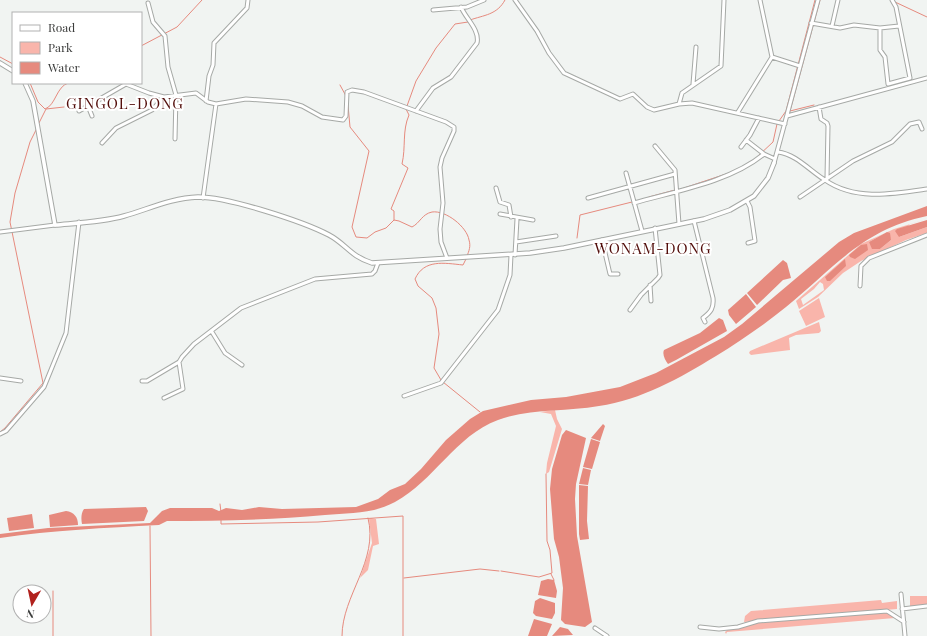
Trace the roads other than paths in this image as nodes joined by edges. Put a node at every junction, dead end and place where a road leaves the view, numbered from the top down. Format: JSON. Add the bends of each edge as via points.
{"nodes":[{"id":1,"x":248,"y":0,"type":"edge"},
{"id":2,"x":484,"y":0,"type":"edge"},
{"id":3,"x":515,"y":0,"type":"edge"},
{"id":4,"x":724,"y":0,"type":"edge"},
{"id":5,"x":760,"y":0,"type":"edge"},
{"id":6,"x":818,"y":0,"type":"edge"},
{"id":7,"x":838,"y":0,"type":"edge"},
{"id":8,"x":892,"y":0,"type":"edge"},
{"id":9,"x":148,"y":3,"type":"dead end"},
{"id":10,"x":461,"y":7,"type":"junction"},
{"id":11,"x":433,"y":10,"type":"dead end"},
{"id":12,"x":811,"y":23,"type":"junction"},
{"id":13,"x":832,"y":26,"type":"junction"},
{"id":14,"x":899,"y":26,"type":"junction"},
{"id":15,"x":880,"y":28,"type":"junction"},
{"id":16,"x":696,"y":47,"type":"dead end"},
{"id":17,"x":772,"y":57,"type":"junction"},
{"id":18,"x":0,"y":63,"type":"edge"},
{"id":19,"x":800,"y":66,"type":"junction"},
{"id":20,"x":12,"y":70,"type":"edge"},
{"id":21,"x":927,"y":78,"type":"edge"},
{"id":22,"x":26,"y":84,"type":"edge"},
{"id":23,"x":693,"y":84,"type":"junction"},
{"id":24,"x":176,"y":95,"type":"junction"},
{"id":25,"x":164,"y":96,"type":"junction"},
{"id":26,"x":206,"y":101,"type":"junction"},
{"id":27,"x":216,"y":104,"type":"junction"},
{"id":28,"x":679,"y":104,"type":"junction"},
{"id":29,"x":88,"y":106,"type":"junction"},
{"id":30,"x":819,"y":107,"type":"junction"},
{"id":31,"x":79,"y":111,"type":"dead end"},
{"id":32,"x":416,"y":111,"type":"junction"},
{"id":33,"x":738,"y":112,"type":"junction"},
{"id":34,"x":92,"y":116,"type":"dead end"},
{"id":35,"x":787,"y":116,"type":"junction"},
{"id":36,"x":759,"y":118,"type":"junction"},
{"id":37,"x":785,"y":124,"type":"junction"},
{"id":38,"x":922,"y":129,"type":"dead end"},
{"id":39,"x":175,"y":139,"type":"dead end"},
{"id":40,"x":746,"y":140,"type":"junction"},
{"id":41,"x":102,"y":142,"type":"dead end"},
{"id":42,"x":655,"y":146,"type":"dead end"},
{"id":43,"x":741,"y":147,"type":"dead end"},
{"id":44,"x":778,"y":152,"type":"junction"},
{"id":45,"x":764,"y":154,"type":"junction"},
{"id":46,"x":775,"y":159,"type":"junction"},
{"id":47,"x":774,"y":163,"type":"joint"},
{"id":48,"x":626,"y":173,"type":"dead end"},
{"id":49,"x":675,"y":174,"type":"junction"},
{"id":50,"x":826,"y":179,"type":"junction"},
{"id":51,"x":630,"y":187,"type":"junction"},
{"id":52,"x":496,"y":188,"type":"dead end"},
{"id":53,"x":927,"y":189,"type":"edge"},
{"id":54,"x":676,"y":191,"type":"junction"},
{"id":55,"x":800,"y":197,"type":"dead end"},
{"id":56,"x":203,"y":198,"type":"junction"},
{"id":57,"x":588,"y":198,"type":"dead end"},
{"id":58,"x":747,"y":201,"type":"junction"},
{"id":59,"x":634,"y":202,"type":"junction"},
{"id":60,"x":500,"y":214,"type":"dead end"},
{"id":61,"x":511,"y":217,"type":"junction"},
{"id":62,"x":517,"y":219,"type":"junction"},
{"id":63,"x":533,"y":220,"type":"dead end"},
{"id":64,"x":694,"y":221,"type":"junction"},
{"id":65,"x":79,"y":222,"type":"junction"},
{"id":66,"x":55,"y":224,"type":"junction"},
{"id":67,"x":679,"y":224,"type":"junction"},
{"id":68,"x":655,"y":228,"type":"junction"},
{"id":69,"x":642,"y":231,"type":"junction"},
{"id":70,"x":0,"y":232,"type":"edge"},
{"id":71,"x":927,"y":235,"type":"edge"},
{"id":72,"x":556,"y":236,"type":"dead end"},
{"id":73,"x":602,"y":240,"type":"junction"},
{"id":74,"x":516,"y":242,"type":"junction"},
{"id":75,"x":748,"y":243,"type":"dead end"},
{"id":76,"x":513,"y":255,"type":"junction"},
{"id":77,"x":447,"y":258,"type":"junction"},
{"id":78,"x":378,"y":263,"type":"junction"},
{"id":79,"x":618,"y":274,"type":"dead end"},
{"id":80,"x":650,"y":285,"type":"junction"},
{"id":81,"x":860,"y":286,"type":"dead end"},
{"id":82,"x":651,"y":301,"type":"dead end"},
{"id":83,"x":630,"y":310,"type":"dead end"},
{"id":84,"x":705,"y":322,"type":"dead end"},
{"id":85,"x":212,"y":332,"type":"junction"},
{"id":86,"x":179,"y":362,"type":"junction"},
{"id":87,"x":242,"y":365,"type":"dead end"},
{"id":88,"x":0,"y":378,"type":"edge"},
{"id":89,"x":21,"y":381,"type":"dead end"},
{"id":90,"x":142,"y":381,"type":"dead end"},
{"id":91,"x":404,"y":396,"type":"dead end"},
{"id":92,"x":164,"y":398,"type":"dead end"},
{"id":93,"x":0,"y":434,"type":"edge"},
{"id":94,"x":902,"y":594,"type":"dead end"},
{"id":95,"x":927,"y":606,"type":"edge"},
{"id":96,"x":902,"y":609,"type":"junction"},
{"id":97,"x":904,"y":622,"type":"junction"},
{"id":98,"x":700,"y":627,"type":"dead end"},
{"id":99,"x":595,"y":628,"type":"dead end"},
{"id":100,"x":607,"y":636,"type":"edge"},
{"id":101,"x":905,"y":636,"type":"edge"}],
"edges":[{"from":1,"to":26,"type":"street","via":[[247,8],[214,43],[213,65]]},
{"from":2,"to":10,"type":"street"},
{"from":3,"to":28,"type":"street","via":[[564,73],[620,99],[634,94],[647,107],[654,110]]},
{"from":4,"to":23,"type":"street","via":[[721,66]]},
{"from":5,"to":17,"type":"street"},
{"from":6,"to":12,"type":"street"},
{"from":7,"to":13,"type":"street"},
{"from":8,"to":14,"type":"street"},
{"from":9,"to":24,"type":"street","via":[[153,22],[164,36],[168,67]]},
{"from":10,"to":11,"type":"street"},
{"from":10,"to":32,"type":"street","via":[[471,23],[477,43],[458,69],[446,81],[433,88]]},
{"from":12,"to":13,"type":"street"},
{"from":12,"to":19,"type":"street"},
{"from":13,"to":15,"type":"street"},
{"from":14,"to":15,"type":"street"},
{"from":14,"to":15,"type":"street","via":[[910,78],[888,84],[885,57],[880,50]]},
{"from":16,"to":23,"type":"street"},
{"from":17,"to":19,"type":"street"},
{"from":17,"to":33,"type":"street"},
{"from":18,"to":20,"type":"main road"},
{"from":19,"to":35,"type":"street"},
{"from":21,"to":30,"type":"street"},
{"from":22,"to":66,"type":"main road","via":[[35,108]]},
{"from":23,"to":28,"type":"street","via":[[682,93]]},
{"from":24,"to":25,"type":"street"},
{"from":24,"to":26,"type":"street","via":[[196,93]]},
{"from":24,"to":39,"type":"street"},
{"from":25,"to":29,"type":"street","via":[[126,84]]},
{"from":25,"to":41,"type":"street","via":[[152,110],[116,128]]},
{"from":26,"to":27,"type":"street"},
{"from":27,"to":32,"type":"street","via":[[246,99],[288,102],[322,116],[343,120],[346,116],[346,92],[352,90]]},
{"from":27,"to":56,"type":"street"},
{"from":28,"to":33,"type":"street","via":[[705,105]]},
{"from":29,"to":31,"type":"street"},
{"from":29,"to":34,"type":"street"},
{"from":30,"to":35,"type":"street"},
{"from":30,"to":50,"type":"street","via":[[821,119],[828,126]]},
{"from":32,"to":77,"type":"street","via":[[454,127],[440,167],[443,204],[440,229],[441,242]]},
{"from":33,"to":36,"type":"street"},
{"from":35,"to":37,"type":"street"},
{"from":36,"to":37,"type":"street"},
{"from":36,"to":40,"type":"street"},
{"from":37,"to":44,"type":"street"},
{"from":38,"to":50,"type":"street","via":[[919,122],[910,124],[892,142],[867,153]]},
{"from":40,"to":43,"type":"street"},
{"from":40,"to":45,"type":"street"},
{"from":42,"to":49,"type":"street","via":[[675,170]]},
{"from":44,"to":46,"type":"street"},
{"from":44,"to":50,"type":"street","via":[[792,156]]},
{"from":45,"to":46,"type":"street"},
{"from":45,"to":54,"type":"street","via":[[730,174]]},
{"from":46,"to":47,"type":"street"},
{"from":47,"to":58,"type":"main road","via":[[762,187]]},
{"from":48,"to":51,"type":"street"},
{"from":49,"to":51,"type":"street"},
{"from":49,"to":54,"type":"street"},
{"from":50,"to":53,"type":"street","via":[[845,190],[882,195]]},
{"from":50,"to":55,"type":"street"},
{"from":51,"to":57,"type":"street"},
{"from":51,"to":59,"type":"street"},
{"from":52,"to":61,"type":"street","via":[[500,202],[510,205]]},
{"from":54,"to":59,"type":"street"},
{"from":54,"to":67,"type":"street"},
{"from":56,"to":65,"type":"main road","via":[[166,201],[123,217]]},
{"from":56,"to":78,"type":"main road","via":[[252,208],[303,225],[331,236],[353,255]]},
{"from":58,"to":64,"type":"main road","via":[[730,210]]},
{"from":58,"to":75,"type":"street","via":[[755,241]]},
{"from":59,"to":69,"type":"street"},
{"from":60,"to":61,"type":"street"},
{"from":61,"to":62,"type":"street"},
{"from":62,"to":63,"type":"street"},
{"from":62,"to":74,"type":"street"},
{"from":64,"to":67,"type":"main road"},
{"from":64,"to":84,"type":"street","via":[[714,305],[703,318]]},
{"from":65,"to":66,"type":"main road"},
{"from":65,"to":93,"type":"street","via":[[66,333],[44,387]]},
{"from":66,"to":70,"type":"street"},
{"from":67,"to":68,"type":"main road"},
{"from":68,"to":69,"type":"main road"},
{"from":68,"to":80,"type":"street","via":[[660,272],[658,278]]},
{"from":69,"to":73,"type":"main road"},
{"from":71,"to":81,"type":"street","via":[[869,258],[861,266]]},
{"from":72,"to":74,"type":"street"},
{"from":73,"to":76,"type":"main road"},
{"from":73,"to":79,"type":"street","via":[[610,274]]},
{"from":74,"to":76,"type":"street"},
{"from":76,"to":77,"type":"main road"},
{"from":76,"to":91,"type":"street","via":[[510,274],[498,310],[441,383]]},
{"from":77,"to":78,"type":"main road"},
{"from":78,"to":85,"type":"street","via":[[372,274],[315,279],[273,294],[241,308]]},
{"from":80,"to":82,"type":"street"},
{"from":80,"to":83,"type":"street"},
{"from":85,"to":86,"type":"street","via":[[194,344]]},
{"from":85,"to":87,"type":"street","via":[[225,353]]},
{"from":86,"to":90,"type":"street"},
{"from":86,"to":92,"type":"street","via":[[183,389]]},
{"from":88,"to":89,"type":"street"},
{"from":94,"to":96,"type":"street"},
{"from":95,"to":96,"type":"street"},
{"from":96,"to":97,"type":"street"},
{"from":97,"to":98,"type":"street","via":[[887,611],[758,621],[719,629]]},
{"from":97,"to":101,"type":"street"},
{"from":99,"to":100,"type":"street"}]}
